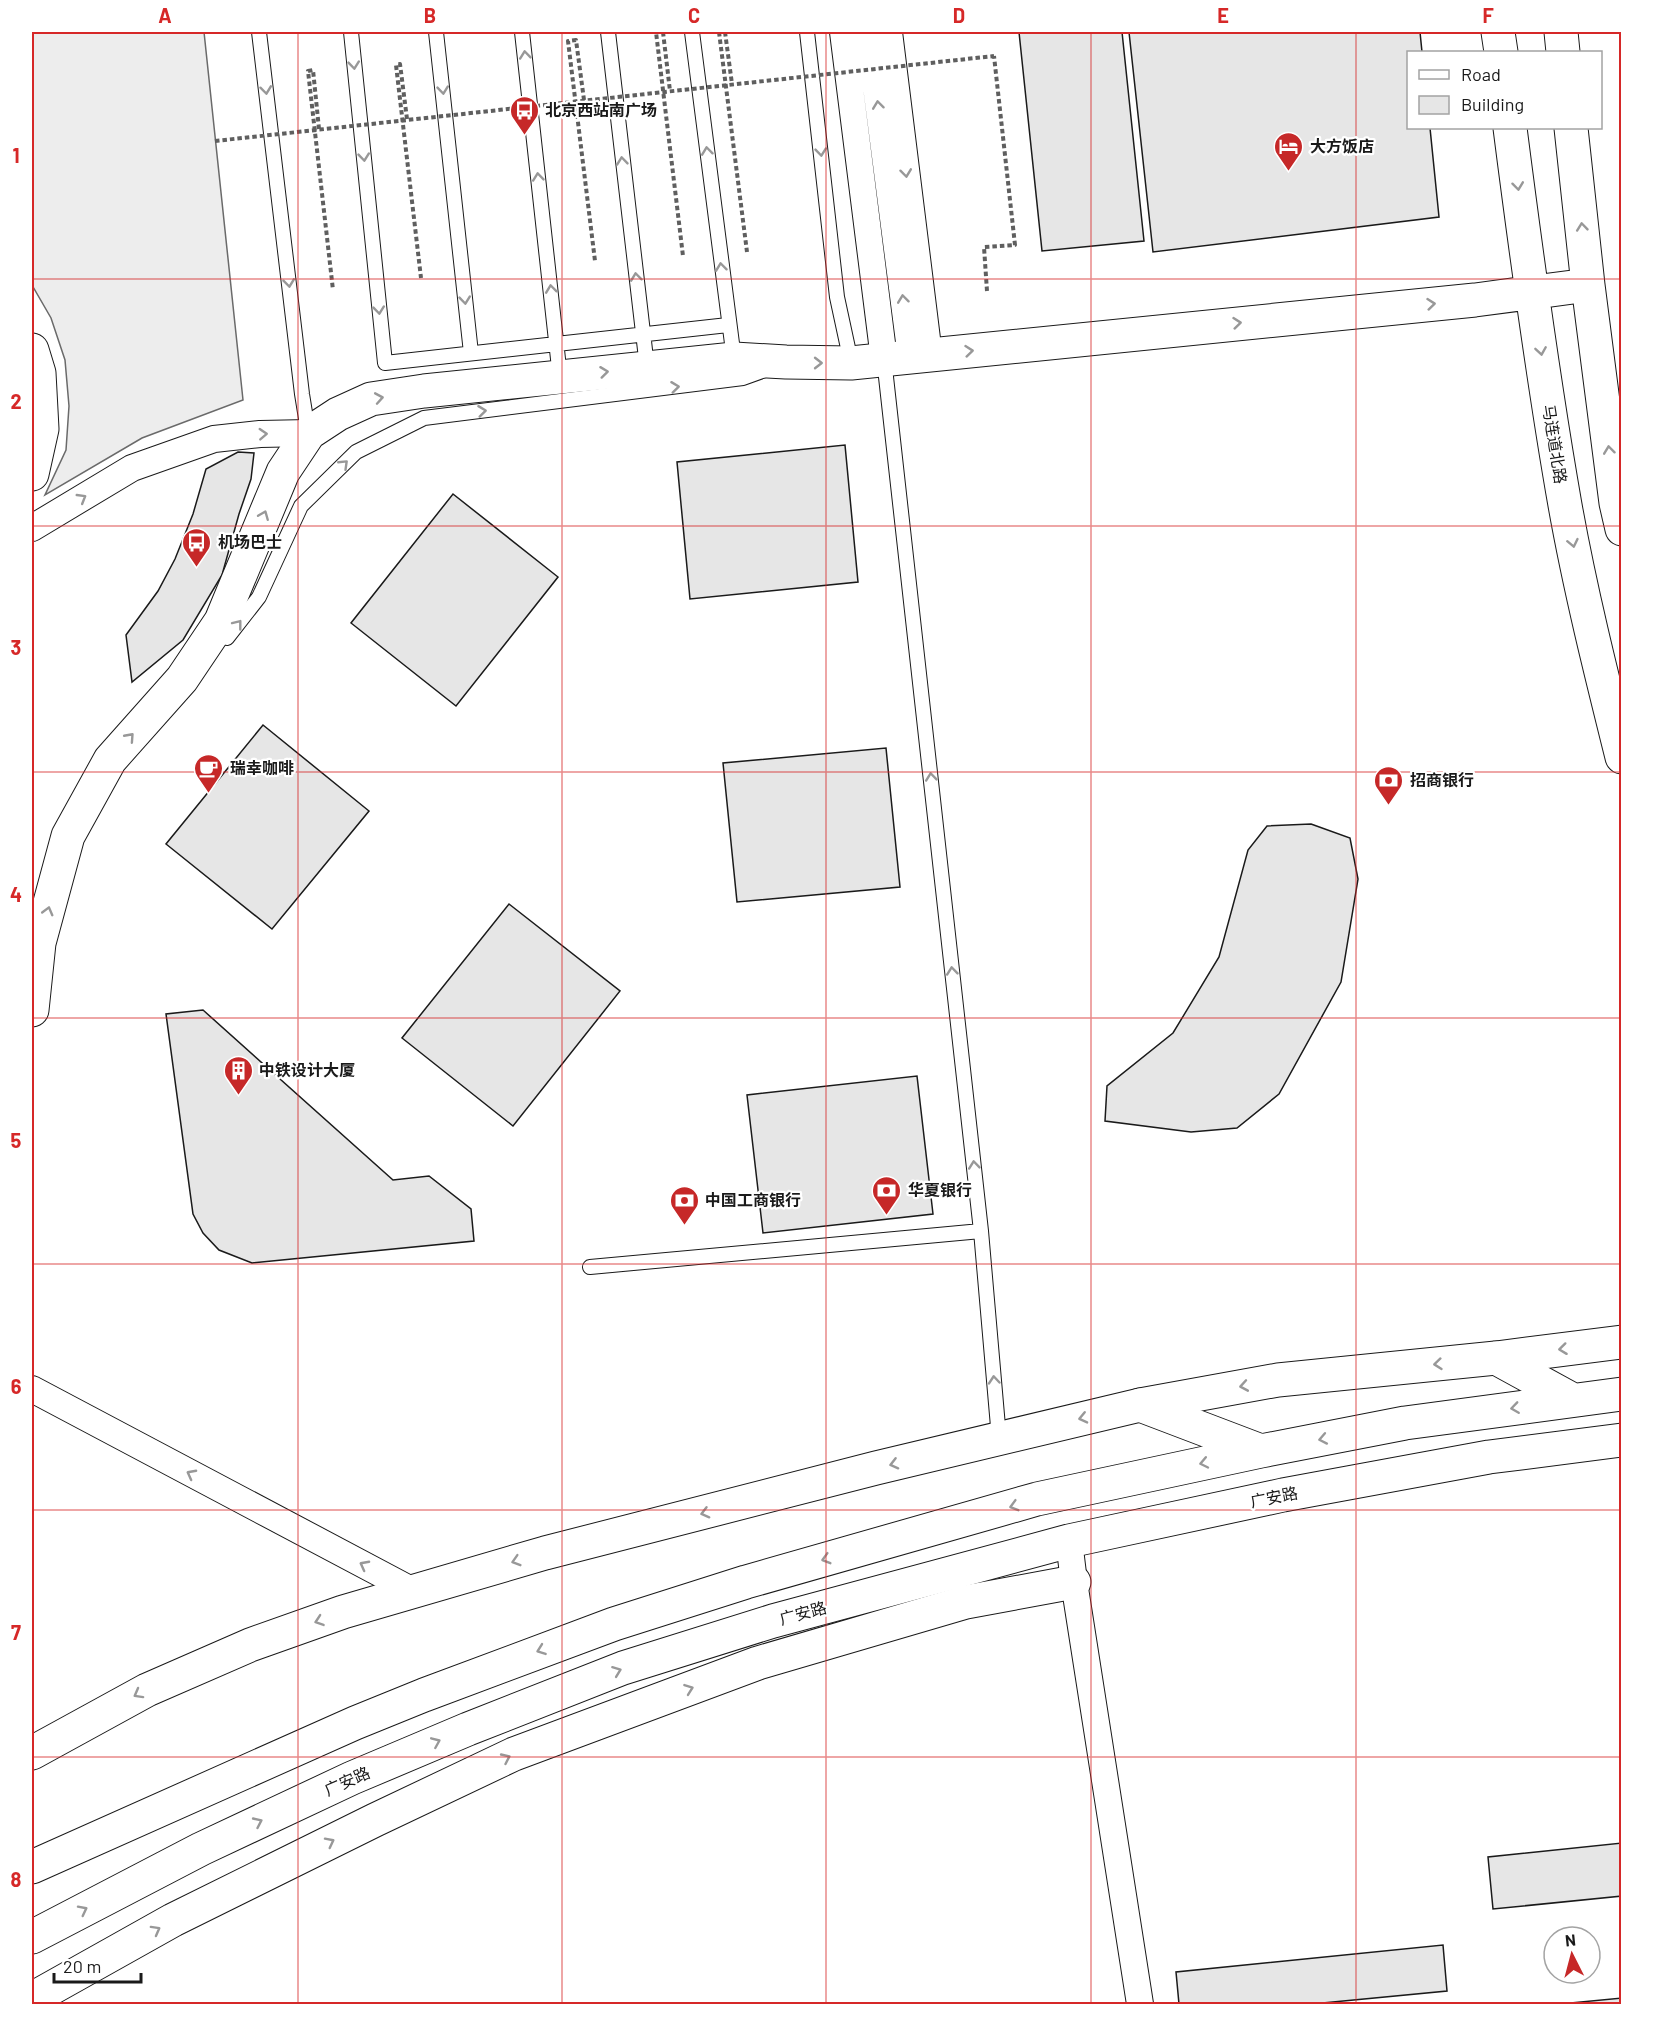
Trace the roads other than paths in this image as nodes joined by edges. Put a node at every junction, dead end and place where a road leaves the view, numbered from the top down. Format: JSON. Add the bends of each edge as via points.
{"nodes":[{"id":1,"x":260,"y":32,"type":"edge"},
{"id":2,"x":351,"y":32,"type":"edge"},
{"id":3,"x":436,"y":32,"type":"edge"},
{"id":4,"x":522,"y":32,"type":"edge"},
{"id":5,"x":608,"y":32,"type":"edge"},
{"id":6,"x":692,"y":32,"type":"edge"},
{"id":7,"x":807,"y":32,"type":"edge"},
{"id":8,"x":843,"y":32,"type":"edge"},
{"id":9,"x":868,"y":32,"type":"edge"},
{"id":10,"x":889,"y":32,"type":"edge"},
{"id":11,"x":1498,"y":32,"type":"edge"},
{"id":12,"x":1561,"y":32,"type":"edge"},
{"id":13,"x":1501,"y":51,"type":"edge"},
{"id":14,"x":1563,"y":51,"type":"edge"},
{"id":15,"x":1510,"y":129,"type":"edge"},
{"id":16,"x":1571,"y":129,"type":"edge"},
{"id":17,"x":1588,"y":285,"type":"junction"},
{"id":18,"x":1531,"y":293,"type":"junction"},
{"id":19,"x":728,"y":325,"type":"junction"},
{"id":20,"x":642,"y":334,"type":"junction"},
{"id":21,"x":557,"y":344,"type":"junction"},
{"id":22,"x":32,"y":350,"type":"edge"},
{"id":23,"x":471,"y":353,"type":"junction"},
{"id":24,"x":908,"y":357,"type":"junction"},
{"id":25,"x":734,"y":359,"type":"junction"},
{"id":26,"x":786,"y":362,"type":"junction"},
{"id":27,"x":851,"y":363,"type":"junction"},
{"id":28,"x":647,"y":367,"type":"junction"},
{"id":29,"x":560,"y":377,"type":"junction"},
{"id":30,"x":309,"y":433,"type":"junction"},
{"id":31,"x":32,"y":474,"type":"edge"},
{"id":32,"x":32,"y":528,"type":"edge"},
{"id":33,"x":1622,"y":529,"type":"edge"},
{"id":34,"x":182,"y":679,"type":"junction"},
{"id":35,"x":1622,"y":757,"type":"edge"},
{"id":36,"x":32,"y":1010,"type":"edge"},
{"id":37,"x":981,"y":1231,"type":"junction"},
{"id":38,"x":590,"y":1267,"type":"dead end"},
{"id":39,"x":1622,"y":1342,"type":"edge"},
{"id":40,"x":1496,"y":1358,"type":"junction"},
{"id":41,"x":32,"y":1389,"type":"edge"},
{"id":42,"x":1622,"y":1394,"type":"edge"},
{"id":43,"x":1573,"y":1400,"type":"junction"},
{"id":44,"x":1140,"y":1405,"type":"junction"},
{"id":45,"x":999,"y":1438,"type":"junction"},
{"id":46,"x":1622,"y":1440,"type":"edge"},
{"id":47,"x":1261,"y":1451,"type":"junction"},
{"id":48,"x":1069,"y":1541,"type":"junction"},
{"id":49,"x":1074,"y":1582,"type":"junction"},
{"id":50,"x":415,"y":1592,"type":"junction"},
{"id":51,"x":32,"y":1753,"type":"edge"},
{"id":52,"x":32,"y":1867,"type":"edge"},
{"id":53,"x":32,"y":1937,"type":"edge"},
{"id":54,"x":32,"y":1999,"type":"edge"},
{"id":55,"x":1140,"y":2004,"type":"edge"}],
"edges":[{"from":1,"to":30,"type":"lane","one_way":true},
{"from":2,"to":23,"type":"lane","one_way":true,"via":[[385,363]]},
{"from":3,"to":23,"type":"lane","one_way":true},
{"from":21,"to":4,"type":"lane","one_way":true},
{"from":20,"to":5,"type":"lane","one_way":true},
{"from":19,"to":6,"type":"lane","one_way":true},
{"from":7,"to":27,"type":"lane","one_way":true,"via":[[837,297]]},
{"from":8,"to":24,"type":"street"},
{"from":24,"to":9,"type":"street","one_way":true},
{"from":10,"to":24,"type":"street","one_way":true},
{"from":11,"to":13,"type":"main road"},
{"from":12,"to":14,"type":"main road"},
{"from":15,"to":18,"type":"main road","name":"马连道北路","one_way":true},
{"from":17,"to":16,"type":"main road","one_way":true},
{"from":17,"to":18,"type":"main road"},
{"from":33,"to":17,"type":"main road","one_way":true},
{"from":24,"to":18,"type":"main road","one_way":true},
{"from":18,"to":35,"type":"main road","name":"马连道北路","one_way":true,"via":[[1565,505]]},
{"from":19,"to":20,"type":"lane"},
{"from":19,"to":25,"type":"lane"},
{"from":20,"to":21,"type":"lane"},
{"from":20,"to":28,"type":"lane"},
{"from":21,"to":23,"type":"lane"},
{"from":21,"to":29,"type":"lane"},
{"from":22,"to":31,"type":"main road","via":[[39,373],[42,429]]},
{"from":24,"to":27,"type":"main road"},
{"from":37,"to":24,"type":"lane","one_way":true},
{"from":25,"to":26,"type":"main road"},
{"from":25,"to":28,"type":"main road"},
{"from":26,"to":27,"type":"main road","one_way":true},
{"from":34,"to":26,"type":"lane","one_way":true,"via":[[209,661],[259,597],[301,506],[356,452],[424,418],[743,378]]},
{"from":29,"to":28,"type":"main road","one_way":true},
{"from":30,"to":29,"type":"main road","one_way":true,"via":[[371,399]]},
{"from":32,"to":30,"type":"street","one_way":true,"via":[[132,468],[214,439]]},
{"from":34,"to":30,"type":"main road","one_way":true,"via":[[220,621],[283,472]]},
{"from":36,"to":34,"type":"main road","one_way":true,"via":[[39,943],[68,836],[110,760]]},
{"from":37,"to":38,"type":"lane"},
{"from":45,"to":37,"type":"lane","one_way":true},
{"from":39,"to":40,"type":"main road","one_way":true},
{"from":40,"to":43,"type":"main road"},
{"from":40,"to":44,"type":"main road","one_way":true,"via":[[1278,1380]]},
{"from":50,"to":41,"type":"street","one_way":true},
{"from":42,"to":43,"type":"main road"},
{"from":43,"to":47,"type":"main road","one_way":true,"via":[[1405,1423]]},
{"from":44,"to":45,"type":"main road","one_way":true},
{"from":44,"to":47,"type":"main road"},
{"from":45,"to":50,"type":"main road","one_way":true,"via":[[545,1553]]},
{"from":46,"to":48,"type":"main road","name":"广安路","via":[[1490,1457],[1283,1495]]},
{"from":47,"to":52,"type":"main road","one_way":true,"via":[[1037,1499],[614,1624],[490,1668],[375,1715]]},
{"from":48,"to":49,"type":"street"},
{"from":53,"to":48,"type":"main road","name":"广安路","one_way":true,"via":[[201,1849],[352,1778],[623,1668],[773,1621]]},
{"from":54,"to":49,"type":"main road","one_way":true,"via":[[174,1920],[514,1754],[758,1663],[966,1602]]},
{"from":49,"to":55,"type":"street"},
{"from":50,"to":51,"type":"main road","one_way":true,"via":[[250,1645],[147,1689]]}]}
